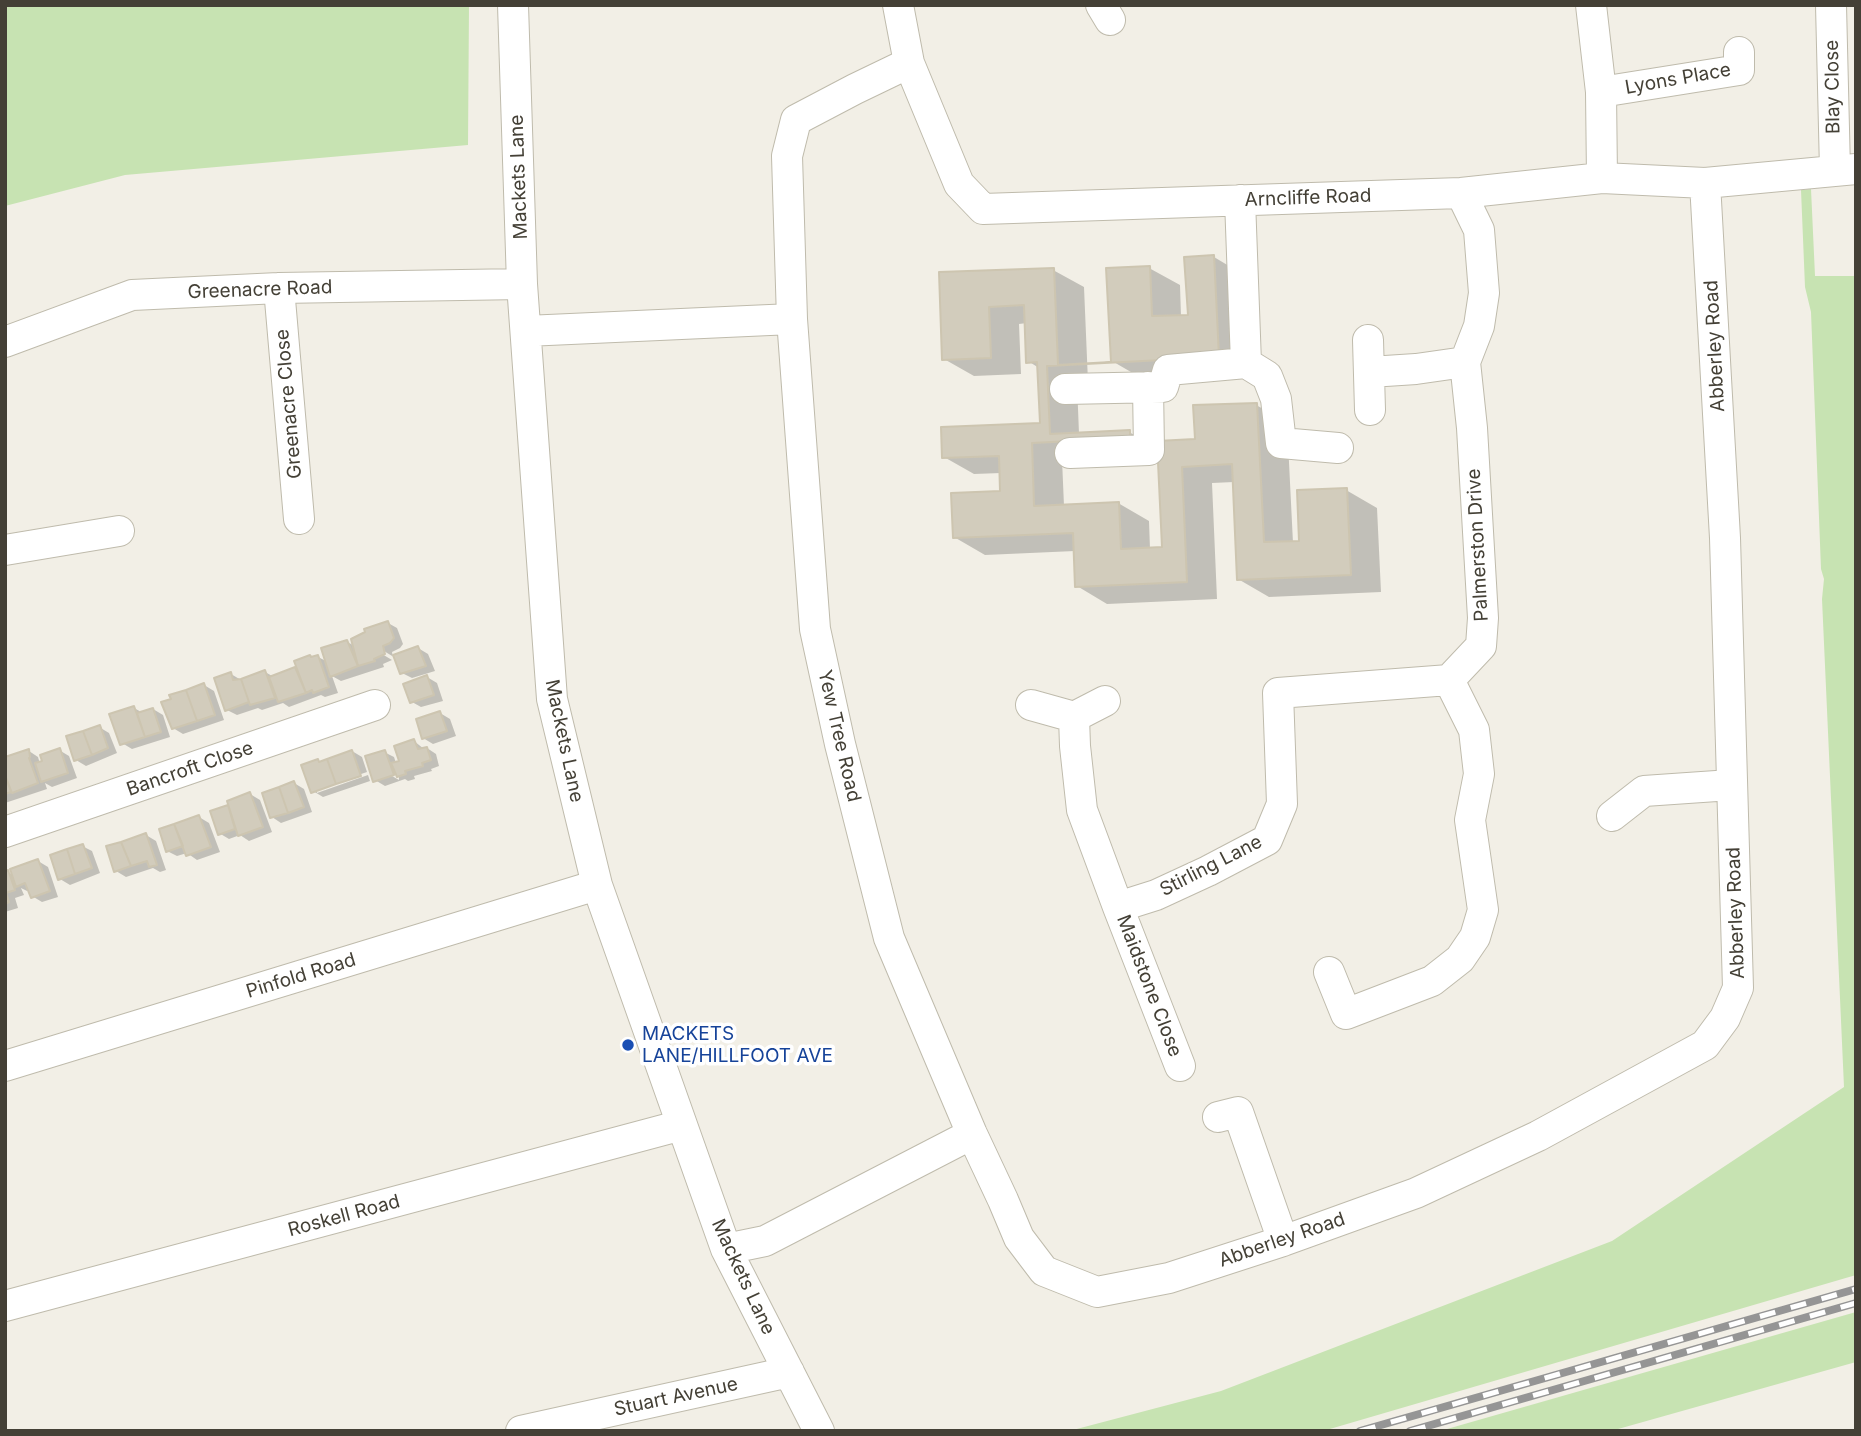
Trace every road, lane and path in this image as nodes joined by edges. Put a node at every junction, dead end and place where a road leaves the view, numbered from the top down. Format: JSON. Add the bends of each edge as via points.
{"nodes":[{"id":1,"x":513,"y":5,"type":"edge"},
{"id":2,"x":1591,"y":5,"type":"edge"},
{"id":3,"x":1831,"y":5,"type":"edge"},
{"id":4,"x":905,"y":8,"type":"edge"},
{"id":5,"x":1739,"y":51,"type":"dead end"},
{"id":6,"x":909,"y":63,"type":"junction"},
{"id":7,"x":1601,"y":92,"type":"junction"},
{"id":8,"x":1846,"y":169,"type":"edge"},
{"id":9,"x":1602,"y":178,"type":"junction"},
{"id":10,"x":1705,"y":183,"type":"junction"},
{"id":11,"x":1461,"y":193,"type":"junction"},
{"id":12,"x":1240,"y":200,"type":"junction"},
{"id":13,"x":522,"y":284,"type":"junction"},
{"id":14,"x":279,"y":288,"type":"junction"},
{"id":15,"x":792,"y":319,"type":"junction"},
{"id":16,"x":526,"y":331,"type":"junction"},
{"id":17,"x":1368,"y":340,"type":"dead end"},
{"id":18,"x":5,"y":342,"type":"edge"},
{"id":19,"x":1465,"y":362,"type":"junction"},
{"id":20,"x":1246,"y":363,"type":"junction"},
{"id":21,"x":1370,"y":372,"type":"junction"},
{"id":22,"x":1148,"y":387,"type":"junction"},
{"id":23,"x":1065,"y":389,"type":"dead end"},
{"id":24,"x":1370,"y":410,"type":"dead end"},
{"id":25,"x":1338,"y":448,"type":"dead end"},
{"id":26,"x":1070,"y":453,"type":"dead end"},
{"id":27,"x":299,"y":519,"type":"dead end"},
{"id":28,"x":118,"y":531,"type":"dead end"},
{"id":29,"x":5,"y":550,"type":"edge"},
{"id":30,"x":1449,"y":680,"type":"junction"},
{"id":31,"x":1105,"y":701,"type":"dead end"},
{"id":32,"x":375,"y":705,"type":"dead end"},
{"id":33,"x":1031,"y":705,"type":"dead end"},
{"id":34,"x":1074,"y":717,"type":"junction"},
{"id":35,"x":1731,"y":785,"type":"junction"},
{"id":36,"x":1612,"y":816,"type":"dead end"},
{"id":37,"x":5,"y":832,"type":"edge"},
{"id":38,"x":597,"y":885,"type":"junction"},
{"id":39,"x":1118,"y":907,"type":"junction"},
{"id":40,"x":1329,"y":972,"type":"dead end"},
{"id":41,"x":5,"y":1066,"type":"edge"},
{"id":42,"x":1180,"y":1066,"type":"dead end"},
{"id":43,"x":1218,"y":1117,"type":"dead end"},
{"id":44,"x":682,"y":1125,"type":"junction"},
{"id":45,"x":972,"y":1134,"type":"junction"},
{"id":46,"x":1003,"y":1200,"type":"joint"},
{"id":47,"x":1283,"y":1241,"type":"junction"},
{"id":48,"x":726,"y":1250,"type":"junction"},
{"id":49,"x":5,"y":1306,"type":"edge"},
{"id":50,"x":789,"y":1372,"type":"junction"},
{"id":51,"x":521,"y":1431,"type":"edge"},
{"id":52,"x":819,"y":1431,"type":"edge"}],
"edges":[{"from":1,"to":13,"type":"street","name":"Mackets Lane"},
{"from":2,"to":7,"type":"street"},
{"from":3,"to":8,"type":"street","name":"Blay Close"},
{"from":4,"to":6,"type":"street","name":"Arncliffe Road"},
{"from":5,"to":7,"type":"street","name":"Lyons Place","via":[[1739,70]]},
{"from":6,"to":12,"type":"street","name":"Arncliffe Road","via":[[959,184],[983,209]]},
{"from":6,"to":15,"type":"street","name":"Yew Tree Road","via":[[796,120],[787,156]]},
{"from":7,"to":9,"type":"street"},
{"from":8,"to":10,"type":"street","name":"Arncliffe Road"},
{"from":9,"to":10,"type":"street","name":"Arncliffe Road"},
{"from":9,"to":11,"type":"street","name":"Arncliffe Road"},
{"from":10,"to":35,"type":"street","name":"Abberley Road","via":[[1725,538]]},
{"from":11,"to":12,"type":"street","name":"Arncliffe Road"},
{"from":11,"to":19,"type":"street","name":"Palmerston Drive","via":[[1479,230],[1484,293],[1479,326]]},
{"from":12,"to":20,"type":"street"},
{"from":13,"to":14,"type":"street","name":"Greenacre Road"},
{"from":13,"to":16,"type":"street","name":"Mackets Lane"},
{"from":14,"to":18,"type":"street","name":"Greenacre Road","via":[[132,295]]},
{"from":14,"to":27,"type":"street","name":"Greenacre Close"},
{"from":15,"to":16,"type":"street"},
{"from":15,"to":45,"type":"street","name":"Yew Tree Road","via":[[816,629],[840,744],[889,939]]},
{"from":16,"to":38,"type":"street","name":"Mackets Lane","via":[[552,699]]},
{"from":17,"to":21,"type":"street"},
{"from":19,"to":21,"type":"street"},
{"from":19,"to":30,"type":"street","name":"Palmerston Drive","via":[[1483,618],[1481,646]]},
{"from":20,"to":22,"type":"street","via":[[1168,370],[1163,387]]},
{"from":20,"to":25,"type":"street","via":[[1267,376],[1276,399],[1281,443]]},
{"from":21,"to":24,"type":"street"},
{"from":22,"to":23,"type":"street"},
{"from":22,"to":26,"type":"street","via":[[1149,450]]},
{"from":28,"to":29,"type":"street"},
{"from":30,"to":39,"type":"street","name":"Stirling Lane","via":[[1278,693],[1282,804],[1267,840],[1156,895]]},
{"from":30,"to":40,"type":"street","via":[[1474,730],[1479,774],[1471,820],[1483,909],[1475,937],[1460,959],[1432,981],[1346,1014]]},
{"from":31,"to":34,"type":"street"},
{"from":32,"to":37,"type":"street","name":"Bancroft Close"},
{"from":33,"to":34,"type":"street"},
{"from":34,"to":39,"type":"street","via":[[1082,810]]},
{"from":35,"to":36,"type":"street","via":[[1644,791]]},
{"from":35,"to":47,"type":"street","name":"Abberley Road","via":[[1738,988],[1725,1018],[1705,1045],[1538,1136],[1428,1187]]},
{"from":38,"to":41,"type":"street","name":"Pinfold Road"},
{"from":38,"to":44,"type":"street","name":"Mackets Lane"},
{"from":39,"to":42,"type":"street","name":"Maidstone Close"},
{"from":43,"to":47,"type":"street","via":[[1238,1112]]},
{"from":44,"to":48,"type":"street","name":"Mackets Lane"},
{"from":44,"to":49,"type":"street","name":"Roskell Road"},
{"from":45,"to":46,"type":"street","name":"Yew Tree Road"},
{"from":45,"to":48,"type":"street","via":[[765,1241]]},
{"from":46,"to":47,"type":"street","name":"Abberley Road","via":[[1019,1238],[1044,1271],[1097,1292],[1168,1278]]},
{"from":48,"to":50,"type":"street","name":"Mackets Lane"},
{"from":50,"to":51,"type":"street","name":"Stuart Avenue"},
{"from":50,"to":52,"type":"street","name":"Mackets Lane"}]}
